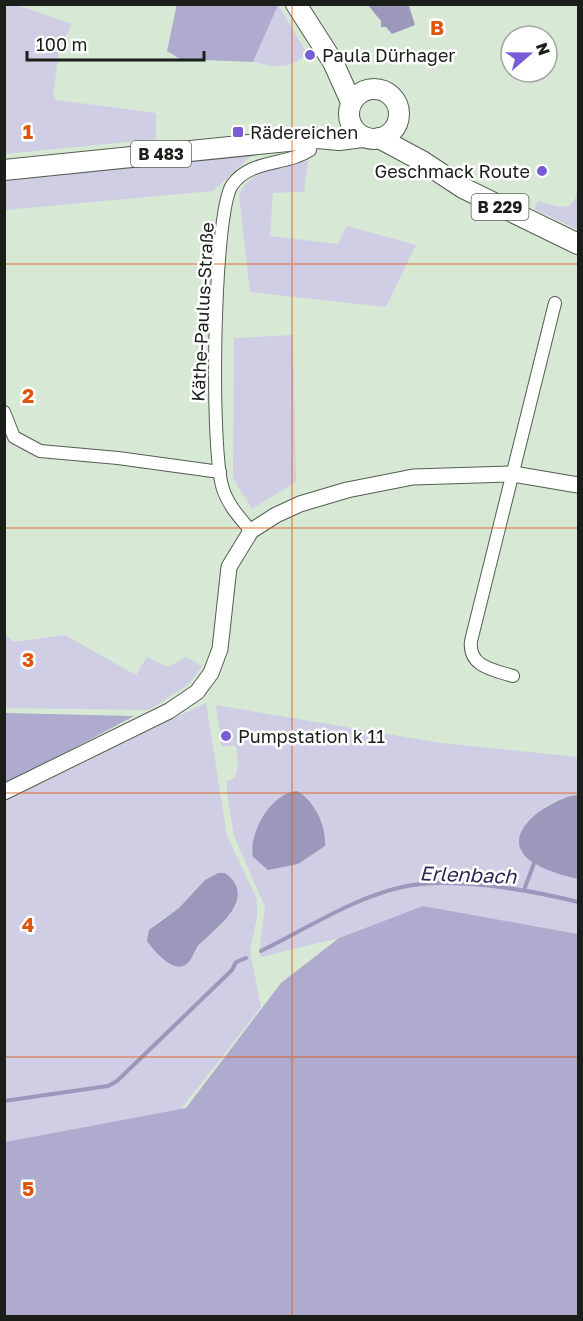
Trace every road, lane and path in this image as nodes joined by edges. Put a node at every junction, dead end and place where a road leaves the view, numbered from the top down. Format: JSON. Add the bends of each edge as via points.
{"nodes":[{"id":1,"x":296,"y":4,"type":"edge"},
{"id":2,"x":333,"y":62,"type":"junction"},
{"id":3,"x":370,"y":89,"type":"junction"},
{"id":4,"x":350,"y":110,"type":"junction"},
{"id":5,"x":397,"y":123,"type":"junction"},
{"id":6,"x":371,"y":137,"type":"junction"},
{"id":7,"x":315,"y":139,"type":"junction"},
{"id":8,"x":422,"y":161,"type":"junction"},
{"id":9,"x":4,"y":170,"type":"edge"},
{"id":10,"x":579,"y":244,"type":"edge"},
{"id":11,"x":555,"y":303,"type":"dead end"},
{"id":12,"x":4,"y":412,"type":"edge"},
{"id":13,"x":220,"y":472,"type":"junction"},
{"id":14,"x":513,"y":474,"type":"junction"},
{"id":15,"x":579,"y":485,"type":"edge"},
{"id":16,"x":251,"y":531,"type":"junction"},
{"id":17,"x":513,"y":676,"type":"dead end"},
{"id":18,"x":4,"y":792,"type":"edge"}],
"edges":[{"from":1,"to":2,"type":"main road"},
{"from":2,"to":3,"type":"main road"},
{"from":2,"to":4,"type":"main road"},
{"from":3,"to":4,"type":"main road","via":[[359,93]]},
{"from":3,"to":5,"type":"main road","via":[[386,92],[395,99],[399,110]]},
{"from":4,"to":6,"type":"main road","via":[[354,129]]},
{"from":4,"to":7,"type":"main road","number":"B 483","via":[[339,128]]},
{"from":5,"to":6,"type":"main road","via":[[391,132]]},
{"from":5,"to":8,"type":"main road","number":"B 229"},
{"from":6,"to":7,"type":"main road","number":"B 483"},
{"from":6,"to":8,"type":"main road","number":"B 229"},
{"from":7,"to":9,"type":"main road","number":"B 483"},
{"from":7,"to":13,"type":"street","name":"Käthe-Paulus-Straße","via":[[310,150],[297,158],[249,171],[231,186],[219,275],[214,369]]},
{"from":8,"to":10,"type":"main road","number":"B 229","via":[[463,188]]},
{"from":11,"to":14,"type":"street"},
{"from":12,"to":13,"type":"street","via":[[14,437],[40,451]]},
{"from":13,"to":16,"type":"street","name":"Käthe-Paulus-Straße","via":[[231,505]]},
{"from":14,"to":15,"type":"street"},
{"from":14,"to":16,"type":"street","via":[[440,475],[366,485],[300,504]]},
{"from":14,"to":17,"type":"street","via":[[470,648],[482,666]]},
{"from":16,"to":18,"type":"street","via":[[229,567],[223,636],[211,673],[197,692],[178,706]]}]}
